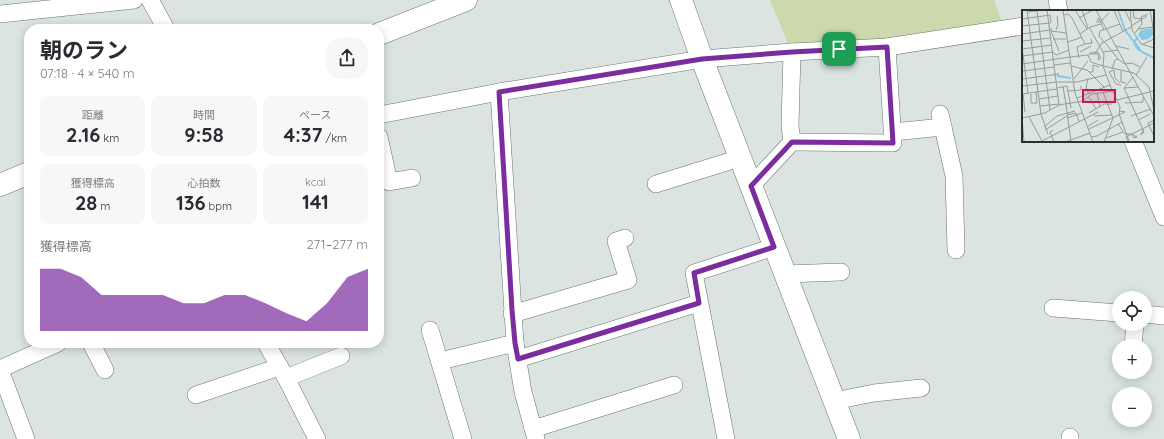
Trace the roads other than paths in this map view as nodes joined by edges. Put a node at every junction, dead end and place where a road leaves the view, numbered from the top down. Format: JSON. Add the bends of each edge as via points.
{"nodes":[{"id":1,"x":134,"y":0,"type":"edge"},
{"id":2,"x":150,"y":0,"type":"edge"},
{"id":3,"x":466,"y":0,"type":"edge"},
{"id":4,"x":681,"y":0,"type":"edge"},
{"id":5,"x":1056,"y":0,"type":"edge"},
{"id":6,"x":1059,"y":10,"type":"edge"},
{"id":7,"x":0,"y":14,"type":"edge"},
{"id":8,"x":163,"y":24,"type":"edge"},
{"id":9,"x":1022,"y":26,"type":"edge"},
{"id":10,"x":384,"y":32,"type":"edge"},
{"id":11,"x":887,"y":47,"type":"junction"},
{"id":12,"x":792,"y":52,"type":"junction"},
{"id":13,"x":702,"y":59,"type":"junction"},
{"id":14,"x":499,"y":92,"type":"junction"},
{"id":15,"x":384,"y":114,"type":"edge"},
{"id":16,"x":892,"y":132,"type":"junction"},
{"id":17,"x":792,"y":142,"type":"junction"},
{"id":18,"x":1133,"y":142,"type":"edge"},
{"id":19,"x":740,"y":158,"type":"junction"},
{"id":20,"x":384,"y":160,"type":"edge"},
{"id":21,"x":24,"y":175,"type":"edge"},
{"id":22,"x":412,"y":178,"type":"dead end"},
{"id":23,"x":656,"y":184,"type":"dead end"},
{"id":24,"x":0,"y":185,"type":"edge"},
{"id":25,"x":751,"y":186,"type":"junction"},
{"id":26,"x":1164,"y":217,"type":"edge"},
{"id":27,"x":615,"y":241,"type":"dead end"},
{"id":28,"x":774,"y":247,"type":"junction"},
{"id":29,"x":956,"y":250,"type":"dead end"},
{"id":30,"x":841,"y":272,"type":"dead end"},
{"id":31,"x":785,"y":274,"type":"junction"},
{"id":32,"x":699,"y":303,"type":"junction"},
{"id":33,"x":1053,"y":308,"type":"dead end"},
{"id":34,"x":1112,"y":312,"type":"edge"},
{"id":35,"x":512,"y":314,"type":"junction"},
{"id":36,"x":1152,"y":315,"type":"edge"},
{"id":37,"x":1164,"y":316,"type":"edge"},
{"id":38,"x":430,"y":330,"type":"dead end"},
{"id":39,"x":47,"y":348,"type":"edge"},
{"id":40,"x":94,"y":348,"type":"edge"},
{"id":41,"x":269,"y":348,"type":"edge"},
{"id":42,"x":516,"y":351,"type":"junction"},
{"id":43,"x":341,"y":356,"type":"dead end"},
{"id":44,"x":440,"y":361,"type":"junction"},
{"id":45,"x":0,"y":370,"type":"edge"},
{"id":46,"x":105,"y":370,"type":"dead end"},
{"id":47,"x":282,"y":373,"type":"junction"},
{"id":48,"x":674,"y":385,"type":"dead end"},
{"id":49,"x":921,"y":388,"type":"dead end"},
{"id":50,"x":196,"y":395,"type":"dead end"},
{"id":51,"x":834,"y":401,"type":"junction"},
{"id":52,"x":535,"y":434,"type":"edge"},
{"id":53,"x":26,"y":439,"type":"edge"},
{"id":54,"x":316,"y":439,"type":"edge"},
{"id":55,"x":463,"y":439,"type":"edge"},
{"id":56,"x":726,"y":439,"type":"edge"},
{"id":57,"x":849,"y":439,"type":"edge"}],
"edges":[{"from":1,"to":7,"type":"street"},
{"from":2,"to":8,"type":"street"},
{"from":3,"to":10,"type":"street"},
{"from":4,"to":13,"type":"street"},
{"from":5,"to":6,"type":"street"},
{"from":9,"to":11,"type":"street"},
{"from":11,"to":12,"type":"street"},
{"from":11,"to":16,"type":"street"},
{"from":12,"to":13,"type":"street"},
{"from":12,"to":17,"type":"street"},
{"from":13,"to":14,"type":"street"},
{"from":13,"to":19,"type":"street"},
{"from":14,"to":15,"type":"street"},
{"from":14,"to":35,"type":"street"},
{"from":16,"to":17,"type":"street","via":[[893,143]]},
{"from":16,"to":29,"type":"street","via":[[942,121],[954,176]]},
{"from":17,"to":25,"type":"street"},
{"from":18,"to":26,"type":"street"},
{"from":19,"to":23,"type":"street"},
{"from":19,"to":25,"type":"street"},
{"from":20,"to":22,"type":"street","via":[[389,182]]},
{"from":21,"to":24,"type":"street"},
{"from":25,"to":28,"type":"street"},
{"from":27,"to":35,"type":"street","via":[[628,280]]},
{"from":28,"to":31,"type":"street"},
{"from":28,"to":32,"type":"street","via":[[694,273]]},
{"from":30,"to":31,"type":"street"},
{"from":31,"to":51,"type":"street"},
{"from":32,"to":42,"type":"street"},
{"from":32,"to":56,"type":"street"},
{"from":33,"to":34,"type":"street"},
{"from":35,"to":42,"type":"street"},
{"from":36,"to":37,"type":"street"},
{"from":38,"to":44,"type":"street"},
{"from":39,"to":45,"type":"street"},
{"from":40,"to":46,"type":"street"},
{"from":41,"to":47,"type":"street"},
{"from":42,"to":44,"type":"street"},
{"from":42,"to":52,"type":"street","via":[[523,392]]},
{"from":43,"to":47,"type":"street"},
{"from":44,"to":55,"type":"street"},
{"from":45,"to":53,"type":"street"},
{"from":47,"to":50,"type":"street"},
{"from":47,"to":54,"type":"street"},
{"from":48,"to":52,"type":"street"},
{"from":49,"to":51,"type":"street","via":[[874,393]]},
{"from":51,"to":57,"type":"street"}]}
